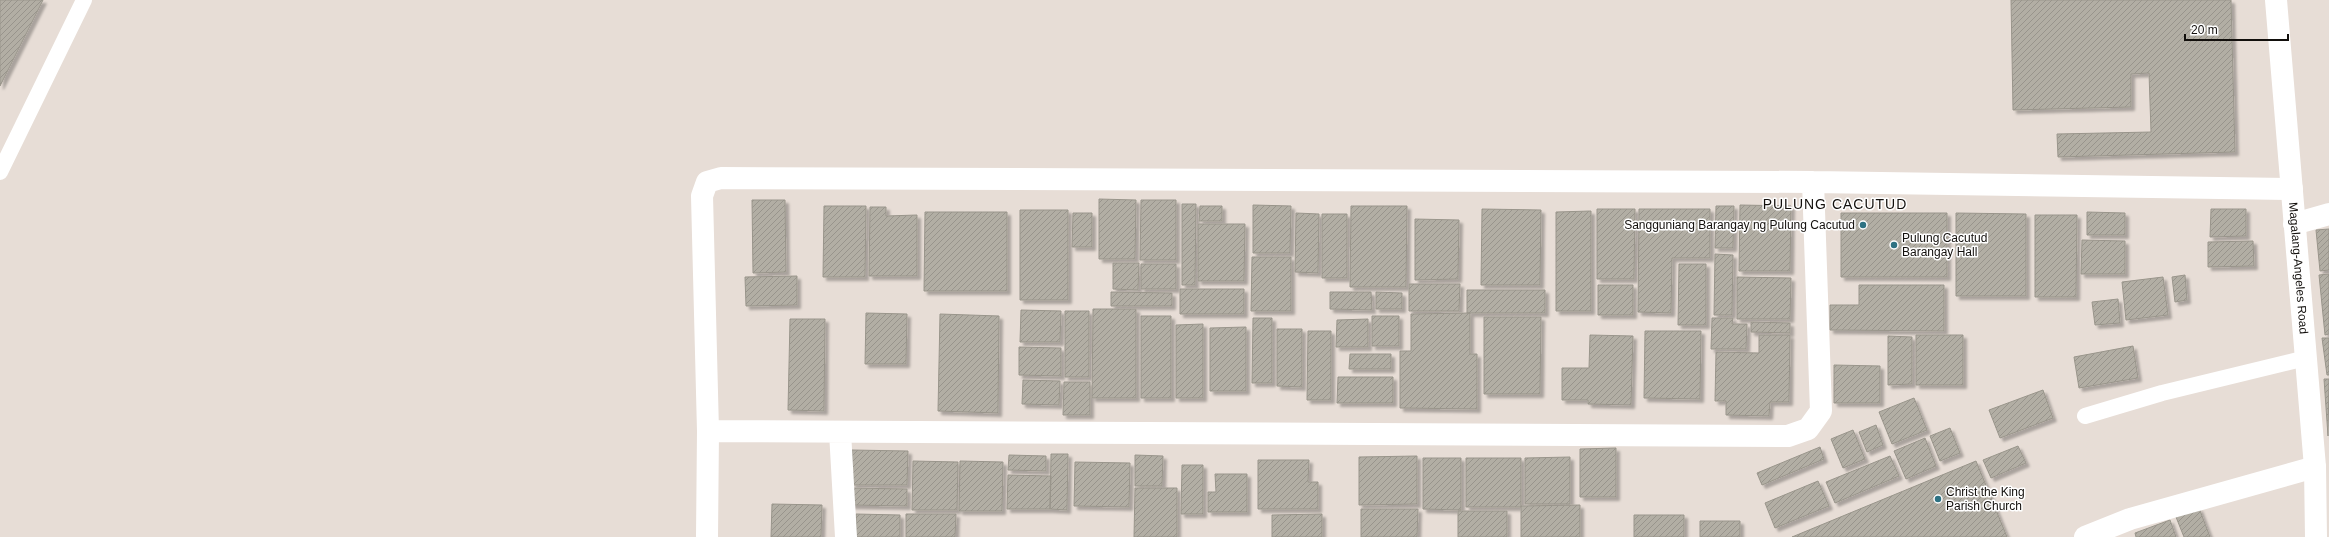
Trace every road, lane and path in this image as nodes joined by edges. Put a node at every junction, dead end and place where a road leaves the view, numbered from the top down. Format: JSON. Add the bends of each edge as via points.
{"nodes":[{"id":1,"x":84,"y":0,"type":"edge"},
{"id":2,"x":2276,"y":0,"type":"edge"},
{"id":3,"x":0,"y":172,"type":"edge"},
{"id":4,"x":1813,"y":182,"type":"junction"},
{"id":5,"x":2292,"y":189,"type":"junction"},
{"id":6,"x":2329,"y":214,"type":"edge"},
{"id":7,"x":2294,"y":224,"type":"junction"},
{"id":8,"x":2306,"y":358,"type":"junction"},
{"id":9,"x":2085,"y":416,"type":"dead end"},
{"id":10,"x":708,"y":432,"type":"junction"},
{"id":11,"x":840,"y":432,"type":"junction"},
{"id":12,"x":2315,"y":467,"type":"junction"},
{"id":13,"x":707,"y":537,"type":"edge"},
{"id":14,"x":846,"y":537,"type":"edge"},
{"id":15,"x":2085,"y":537,"type":"edge"},
{"id":16,"x":2316,"y":537,"type":"edge"}],
"edges":[{"from":1,"to":3,"type":"lane"},
{"from":2,"to":5,"type":"street","name":"Magalang-Angeles Road"},
{"from":4,"to":5,"type":"street"},
{"from":4,"to":10,"type":"street","via":[[721,178],[707,182],[702,196]]},
{"from":4,"to":11,"type":"street","via":[[1821,411],[1808,429],[1788,436]]},
{"from":5,"to":7,"type":"street","name":"Magalang-Angeles Road"},
{"from":6,"to":7,"type":"street"},
{"from":7,"to":8,"type":"street","name":"Magalang-Angeles Road"},
{"from":8,"to":9,"type":"lane","via":[[2162,393]]},
{"from":8,"to":12,"type":"street","name":"Magalang-Angeles Road"},
{"from":10,"to":11,"type":"street"},
{"from":10,"to":13,"type":"street"},
{"from":11,"to":14,"type":"street"},
{"from":12,"to":15,"type":"street","via":[[2130,519]]},
{"from":12,"to":16,"type":"street","name":"Magalang-Angeles Road"}]}
